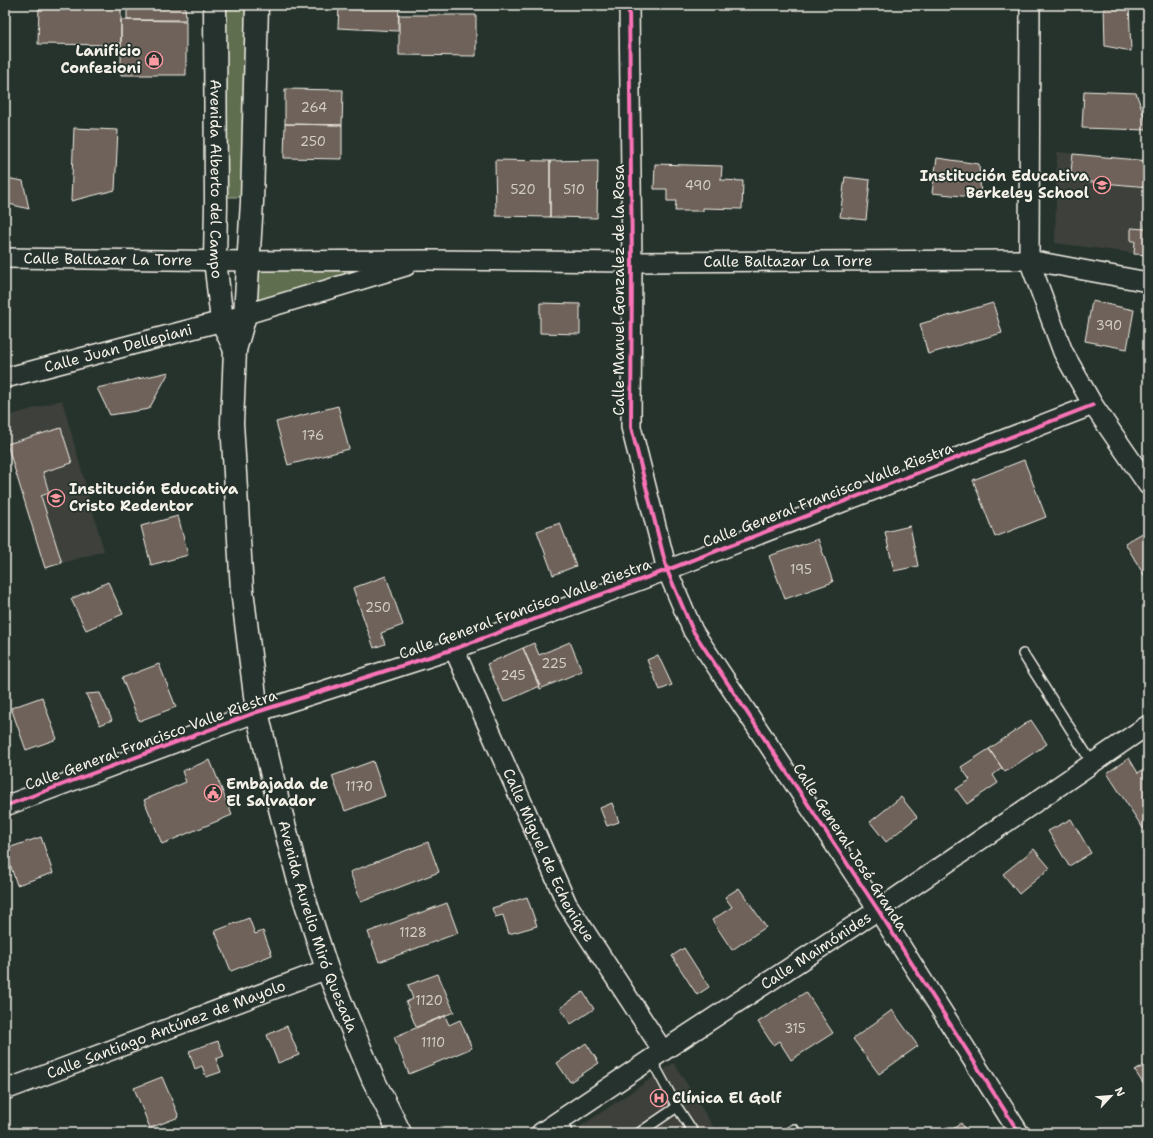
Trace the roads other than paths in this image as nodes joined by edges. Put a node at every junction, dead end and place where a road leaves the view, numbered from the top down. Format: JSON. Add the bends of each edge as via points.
{"nodes":[{"id":1,"x":215,"y":5,"type":"edge"},
{"id":2,"x":257,"y":5,"type":"edge"},
{"id":3,"x":629,"y":5,"type":"edge"},
{"id":4,"x":1030,"y":5,"type":"edge"},
{"id":5,"x":5,"y":258,"type":"edge"},
{"id":6,"x":215,"y":260,"type":"junction"},
{"id":7,"x":426,"y":260,"type":"junction"},
{"id":8,"x":1029,"y":260,"type":"junction"},
{"id":9,"x":248,"y":261,"type":"junction"},
{"id":10,"x":632,"y":262,"type":"junction"},
{"id":11,"x":1148,"y":282,"type":"edge"},
{"id":12,"x":232,"y":318,"type":"junction"},
{"id":13,"x":5,"y":378,"type":"edge"},
{"id":14,"x":1093,"y":405,"type":"junction"},
{"id":15,"x":1148,"y":485,"type":"edge"},
{"id":16,"x":667,"y":570,"type":"junction"},
{"id":17,"x":454,"y":649,"type":"junction"},
{"id":18,"x":1023,"y":654,"type":"dead end"},
{"id":19,"x":257,"y":712,"type":"junction"},
{"id":20,"x":1148,"y":725,"type":"edge"},
{"id":21,"x":1092,"y":763,"type":"junction"},
{"id":22,"x":5,"y":806,"type":"edge"},
{"id":23,"x":878,"y":910,"type":"junction"},
{"id":24,"x":327,"y":969,"type":"junction"},
{"id":25,"x":657,"y":1055,"type":"junction"},
{"id":26,"x":5,"y":1090,"type":"edge"},
{"id":27,"x":677,"y":1107,"type":"junction"},
{"id":28,"x":564,"y":1127,"type":"edge"},
{"id":29,"x":400,"y":1133,"type":"edge"},
{"id":30,"x":541,"y":1133,"type":"edge"},
{"id":31,"x":638,"y":1133,"type":"edge"},
{"id":32,"x":694,"y":1133,"type":"edge"},
{"id":33,"x":1019,"y":1133,"type":"edge"}],
"edges":[{"from":1,"to":6,"type":"main road","name":"Avenida Alberto del Campo"},
{"from":2,"to":9,"type":"main road","name":"Avenida Alberto del Campo"},
{"from":3,"to":10,"type":"street","name":"Calle Manuel Gonzalez de la Rosa"},
{"from":4,"to":8,"type":"street"},
{"from":5,"to":6,"type":"street","name":"Calle Baltazar La Torre"},
{"from":6,"to":9,"type":"street","name":"Calle Baltazar La Torre"},
{"from":6,"to":12,"type":"main road","name":"Avenida Alberto del Campo"},
{"from":7,"to":9,"type":"street","name":"Calle Baltazar La Torre"},
{"from":7,"to":10,"type":"street","name":"Calle Baltazar La Torre"},
{"from":7,"to":12,"type":"street","name":"Calle Baltazar La Torre"},
{"from":8,"to":10,"type":"street","name":"Calle Baltazar La Torre"},
{"from":8,"to":11,"type":"street","name":"Calle Baltazar La Torre"},
{"from":8,"to":14,"type":"street","via":[[1063,352]]},
{"from":9,"to":12,"type":"main road","name":"Avenida Alberto del Campo"},
{"from":10,"to":16,"type":"street","name":"Calle Manuel Gonzalez de la Rosa","via":[[631,427]]},
{"from":12,"to":13,"type":"street","name":"Calle Juan Dellepiani"},
{"from":12,"to":19,"type":"main road","name":"Avenida Alberto del Campo","via":[[235,350],[232,423],[242,590]]},
{"from":14,"to":15,"type":"street"},
{"from":14,"to":16,"type":"street","name":"Calle General Francisco Valle Riestra"},
{"from":16,"to":17,"type":"street","name":"Calle General Francisco Valle Riestra"},
{"from":16,"to":23,"type":"street","name":"Calle General José Granda","via":[[693,631]]},
{"from":17,"to":19,"type":"street","name":"Calle General Francisco Valle Riestra"},
{"from":17,"to":25,"type":"street","name":"Calle Miguel de Echenique","via":[[567,904]]},
{"from":18,"to":21,"type":"lane"},
{"from":19,"to":22,"type":"street","name":"Calle General Francisco Valle Riestra"},
{"from":19,"to":24,"type":"main road","name":"Avenida Aurelio Miró Quesada","via":[[300,885]]},
{"from":20,"to":21,"type":"street","name":"Calle Maimónides"},
{"from":21,"to":23,"type":"street","name":"Calle Maimónides"},
{"from":23,"to":25,"type":"street","name":"Calle Maimónides"},
{"from":23,"to":33,"type":"street","name":"Calle General José Granda"},
{"from":24,"to":26,"type":"street","name":"Calle Santiago Antúnez de Mayolo"},
{"from":24,"to":29,"type":"main road","name":"Avenida Aurelio Miró Quesada","via":[[373,1079]]},
{"from":25,"to":27,"type":"lane"},
{"from":25,"to":28,"type":"street","name":"Calle Maimónides"},
{"from":27,"to":31,"type":"lane"},
{"from":27,"to":32,"type":"lane"},
{"from":28,"to":30,"type":"street","name":"Calle Maimónides"}]}
